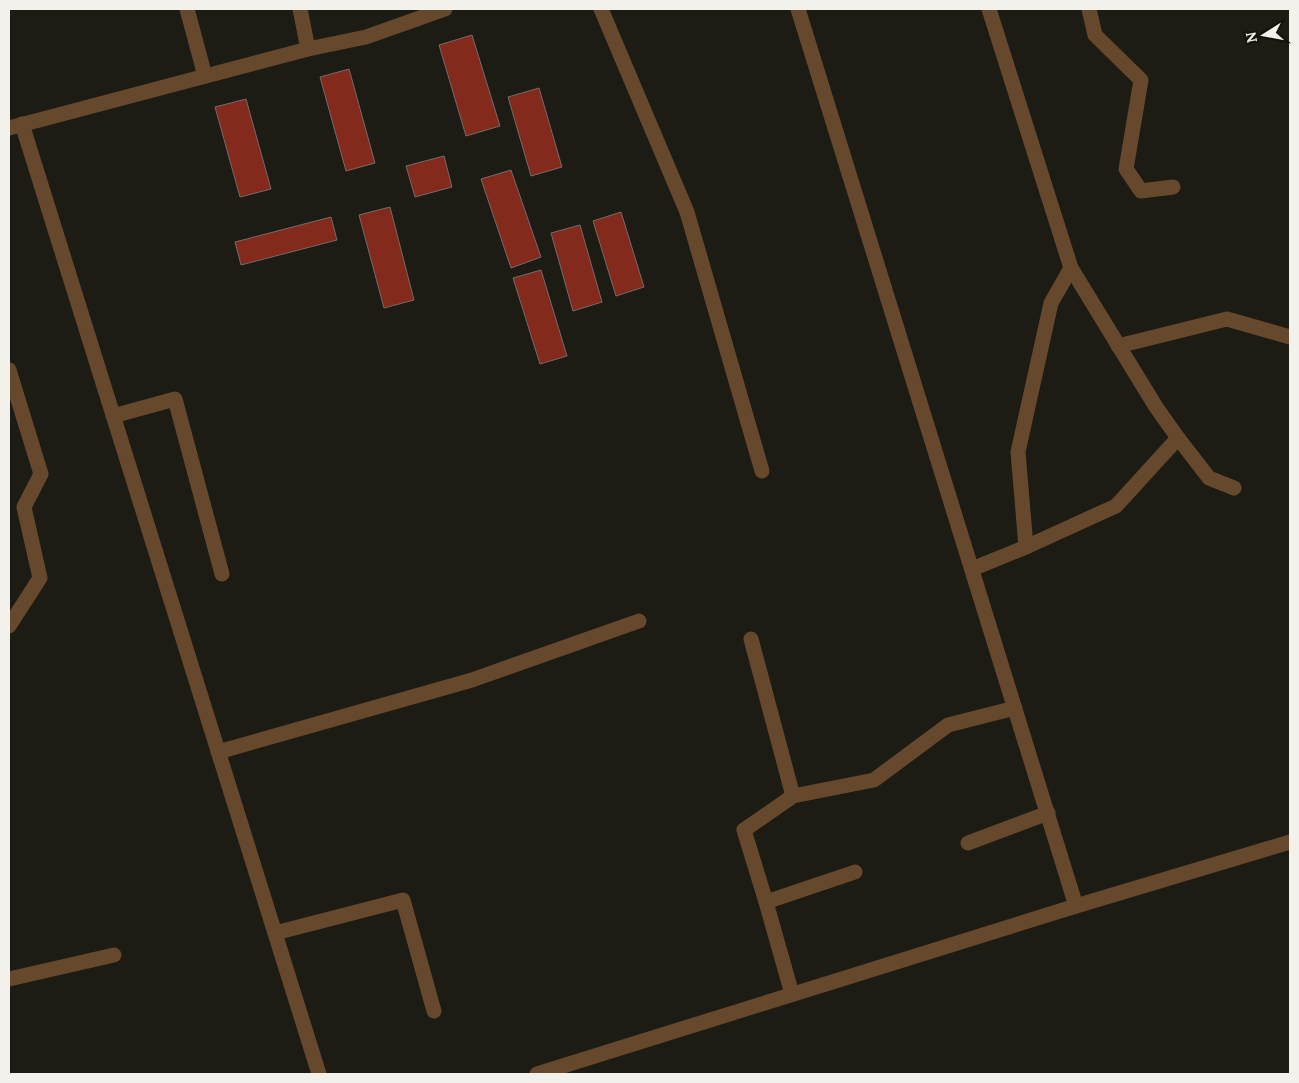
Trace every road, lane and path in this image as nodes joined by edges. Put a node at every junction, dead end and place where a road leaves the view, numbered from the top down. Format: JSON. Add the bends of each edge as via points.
{"nodes":[{"id":1,"x":187,"y":9,"type":"edge"},
{"id":2,"x":300,"y":9,"type":"edge"},
{"id":3,"x":445,"y":9,"type":"edge"},
{"id":4,"x":601,"y":9,"type":"edge"},
{"id":5,"x":798,"y":9,"type":"edge"},
{"id":6,"x":989,"y":9,"type":"edge"},
{"id":7,"x":1089,"y":9,"type":"edge"},
{"id":8,"x":308,"y":49,"type":"junction"},
{"id":9,"x":205,"y":76,"type":"junction"},
{"id":10,"x":16,"y":126,"type":"edge"},
{"id":11,"x":1173,"y":187,"type":"dead end"},
{"id":12,"x":1071,"y":268,"type":"junction"},
{"id":13,"x":1290,"y":337,"type":"edge"},
{"id":14,"x":1118,"y":346,"type":"junction"},
{"id":15,"x":9,"y":370,"type":"edge"},
{"id":16,"x":113,"y":416,"type":"junction"},
{"id":17,"x":1178,"y":438,"type":"junction"},
{"id":18,"x":762,"y":471,"type":"dead end"},
{"id":19,"x":1234,"y":488,"type":"dead end"},
{"id":20,"x":1026,"y":547,"type":"junction"},
{"id":21,"x":972,"y":569,"type":"junction"},
{"id":22,"x":222,"y":574,"type":"dead end"},
{"id":23,"x":640,"y":621,"type":"dead end"},
{"id":24,"x":9,"y":626,"type":"edge"},
{"id":25,"x":751,"y":639,"type":"dead end"},
{"id":26,"x":1015,"y":708,"type":"junction"},
{"id":27,"x":218,"y":752,"type":"junction"},
{"id":28,"x":794,"y":796,"type":"junction"},
{"id":29,"x":1048,"y":813,"type":"junction"},
{"id":30,"x":1290,"y":842,"type":"edge"},
{"id":31,"x":968,"y":843,"type":"dead end"},
{"id":32,"x":855,"y":872,"type":"dead end"},
{"id":33,"x":766,"y":902,"type":"junction"},
{"id":34,"x":1076,"y":906,"type":"junction"},
{"id":35,"x":275,"y":934,"type":"junction"},
{"id":36,"x":114,"y":955,"type":"dead end"},
{"id":37,"x":9,"y":980,"type":"edge"},
{"id":38,"x":792,"y":994,"type":"junction"},
{"id":39,"x":434,"y":1011,"type":"dead end"},
{"id":40,"x":319,"y":1074,"type":"edge"},
{"id":41,"x":537,"y":1074,"type":"edge"}],
"edges":[{"from":1,"to":9,"type":"lane"},
{"from":2,"to":8,"type":"lane"},
{"from":3,"to":8,"type":"lane","via":[[366,37]]},
{"from":4,"to":18,"type":"lane","via":[[687,212]]},
{"from":5,"to":21,"type":"lane"},
{"from":6,"to":12,"type":"lane"},
{"from":7,"to":11,"type":"lane","via":[[1096,36],[1140,80],[1126,169],[1141,191]]},
{"from":8,"to":9,"type":"lane"},
{"from":9,"to":10,"type":"lane"},
{"from":10,"to":16,"type":"lane"},
{"from":12,"to":14,"type":"lane"},
{"from":12,"to":20,"type":"lane","via":[[1051,303],[1018,452]]},
{"from":13,"to":14,"type":"lane","via":[[1227,320]]},
{"from":14,"to":17,"type":"lane"},
{"from":15,"to":24,"type":"lane","via":[[41,474],[24,506],[40,578]]},
{"from":16,"to":22,"type":"lane","via":[[175,399]]},
{"from":16,"to":27,"type":"lane"},
{"from":17,"to":19,"type":"lane","via":[[1209,478]]},
{"from":17,"to":20,"type":"lane","via":[[1116,506]]},
{"from":20,"to":21,"type":"lane"},
{"from":21,"to":26,"type":"lane"},
{"from":23,"to":27,"type":"lane","via":[[472,680]]},
{"from":25,"to":28,"type":"lane"},
{"from":26,"to":28,"type":"lane","via":[[948,725],[874,780]]},
{"from":26,"to":29,"type":"lane"},
{"from":27,"to":35,"type":"lane"},
{"from":28,"to":33,"type":"lane","via":[[744,830]]},
{"from":29,"to":31,"type":"lane"},
{"from":29,"to":34,"type":"lane"},
{"from":30,"to":34,"type":"lane"},
{"from":32,"to":33,"type":"lane"},
{"from":33,"to":38,"type":"lane"},
{"from":34,"to":38,"type":"lane"},
{"from":35,"to":39,"type":"lane","via":[[403,900]]},
{"from":35,"to":40,"type":"lane"},
{"from":36,"to":37,"type":"lane"},
{"from":38,"to":41,"type":"lane"}]}
